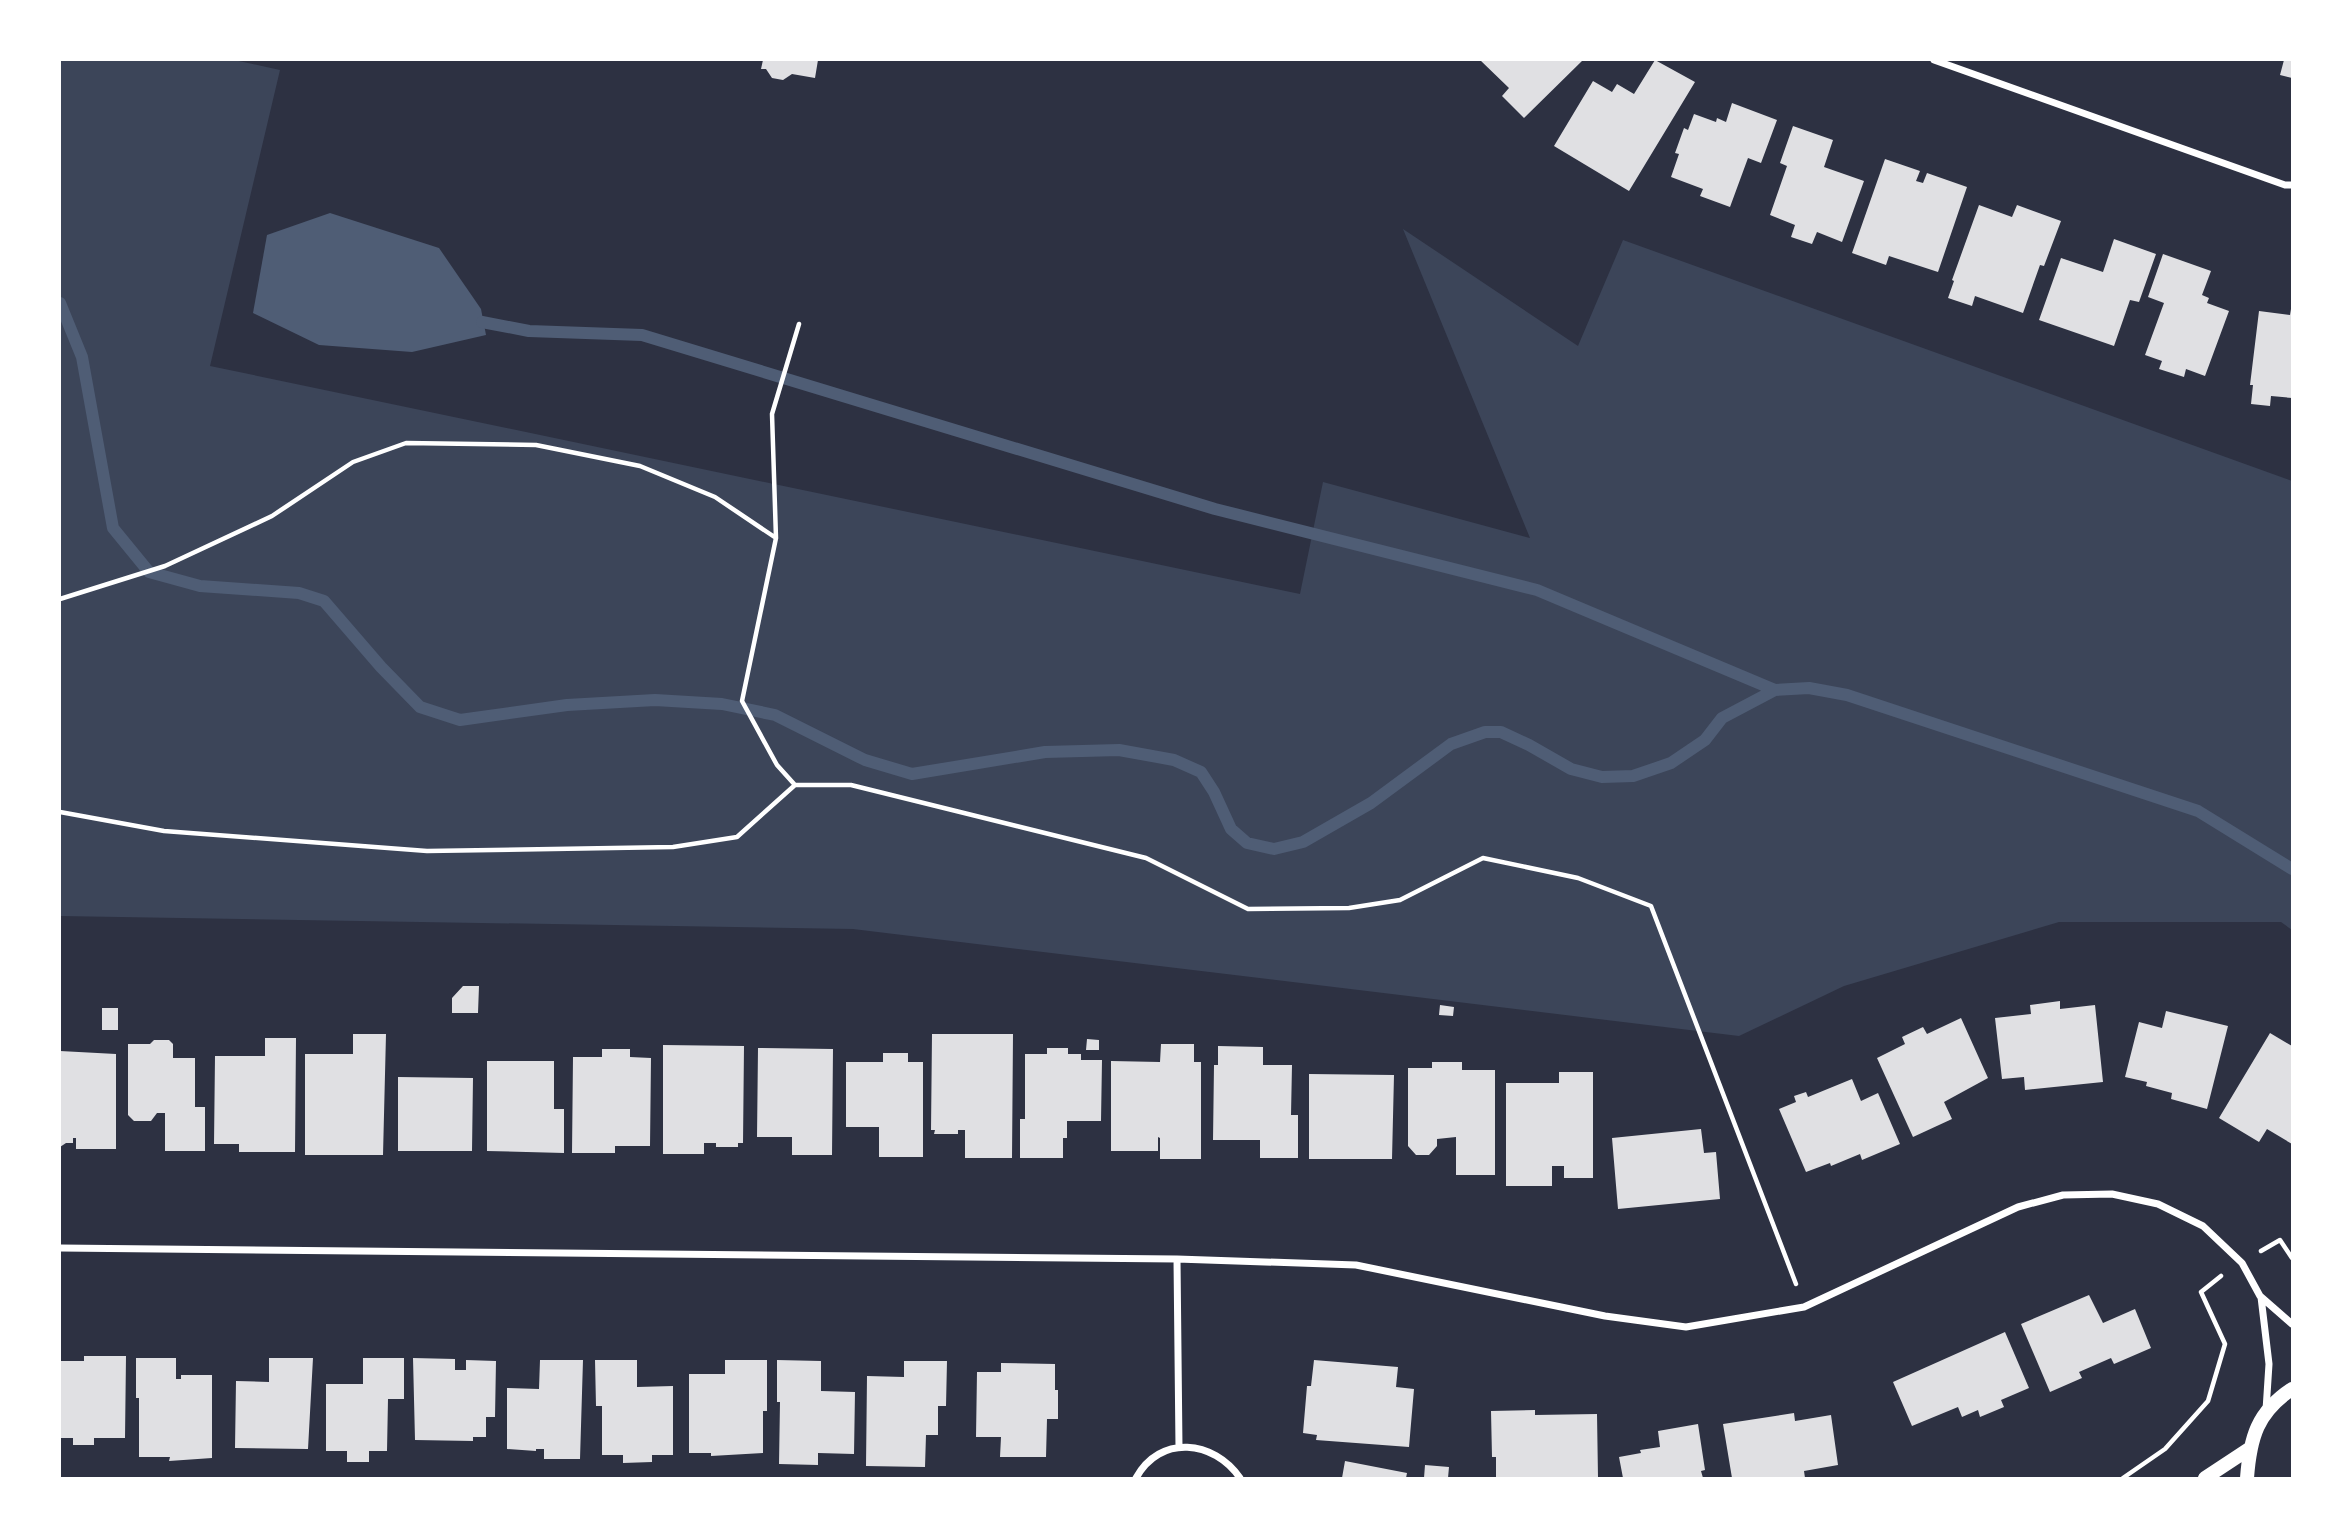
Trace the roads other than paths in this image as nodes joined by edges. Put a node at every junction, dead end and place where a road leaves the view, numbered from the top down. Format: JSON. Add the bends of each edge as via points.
{"nodes":[{"id":1,"x":1934,"y":60,"type":"edge"},
{"id":2,"x":2292,"y":185,"type":"edge"},
{"id":3,"x":60,"y":1248,"type":"edge"},
{"id":4,"x":1177,"y":1259,"type":"junction"},
{"id":5,"x":2260,"y":1296,"type":"junction"},
{"id":6,"x":2292,"y":1325,"type":"edge"},
{"id":7,"x":2292,"y":1389,"type":"edge"},
{"id":8,"x":2266,"y":1412,"type":"junction"},
{"id":9,"x":1179,"y":1447,"type":"junction"},
{"id":10,"x":2249,"y":1449,"type":"junction"},
{"id":11,"x":1136,"y":1479,"type":"edge"},
{"id":12,"x":1240,"y":1479,"type":"edge"},
{"id":13,"x":2205,"y":1479,"type":"edge"},
{"id":14,"x":2247,"y":1479,"type":"edge"}],
"edges":[{"from":1,"to":2,"type":"street"},
{"from":3,"to":4,"type":"street"},
{"from":4,"to":5,"type":"street","via":[[1356,1265],[1605,1316],[1686,1327],[1804,1307],[2018,1207],[2063,1195],[2112,1194],[2158,1204],[2203,1226],[2242,1263]]},
{"from":4,"to":9,"type":"street"},
{"from":5,"to":6,"type":"street"},
{"from":5,"to":8,"type":"street","via":[[2269,1364]]},
{"from":7,"to":8,"type":"main road"},
{"from":8,"to":10,"type":"main road"},
{"from":9,"to":11,"type":"street","via":[[1159,1454]]},
{"from":9,"to":12,"type":"street","via":[[1213,1453],[1230,1464]]},
{"from":10,"to":13,"type":"main road"},
{"from":10,"to":14,"type":"main road"}]}
